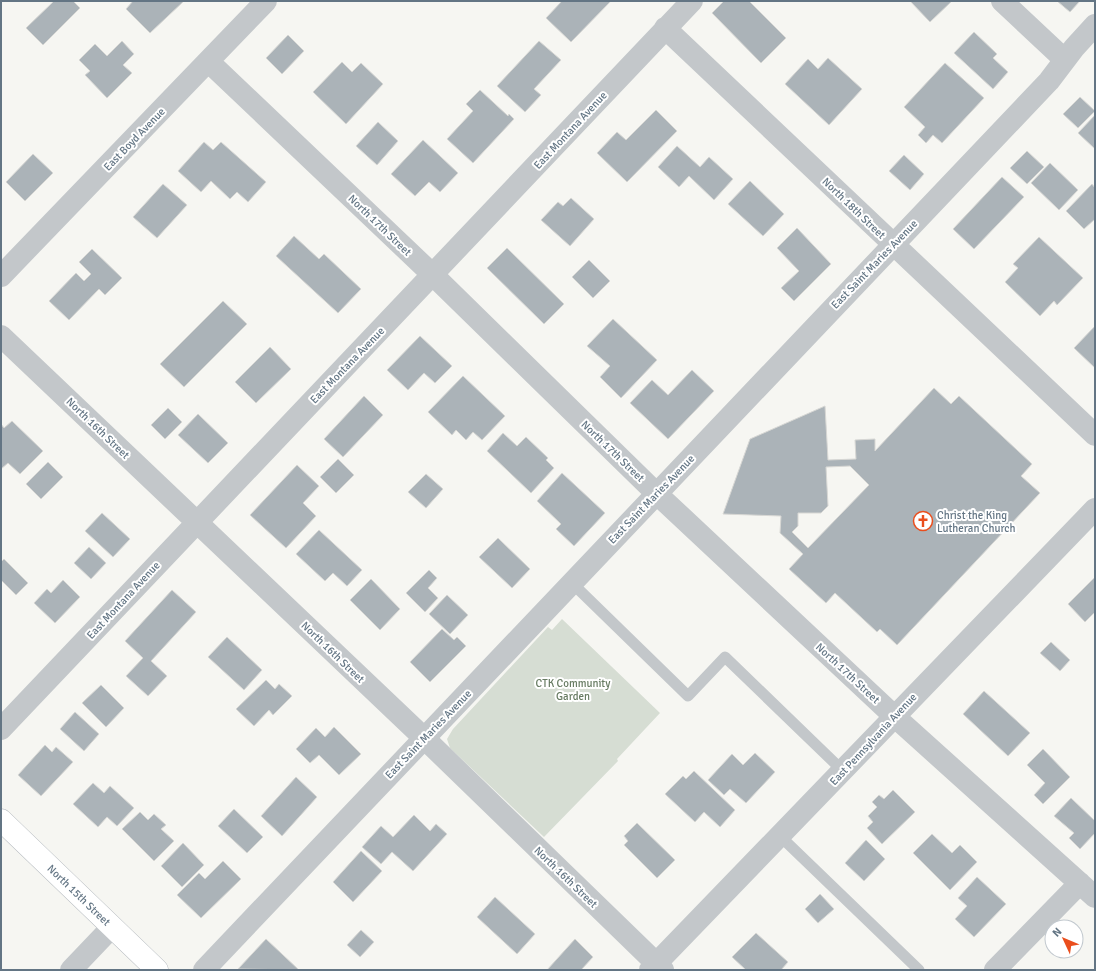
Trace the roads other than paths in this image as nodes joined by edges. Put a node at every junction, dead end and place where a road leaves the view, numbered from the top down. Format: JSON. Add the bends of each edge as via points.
{"nodes":[{"id":1,"x":266,"y":1,"type":"edge"},
{"id":2,"x":692,"y":1,"type":"edge"},
{"id":3,"x":1002,"y":1,"type":"edge"},
{"id":4,"x":1095,"y":25,"type":"edge"},
{"id":5,"x":666,"y":28,"type":"junction"},
{"id":6,"x":1065,"y":60,"type":"junction"},
{"id":7,"x":209,"y":62,"type":"junction"},
{"id":8,"x":893,"y":245,"type":"junction"},
{"id":9,"x":433,"y":275,"type":"junction"},
{"id":10,"x":1,"y":276,"type":"edge"},
{"id":11,"x":1,"y":336,"type":"edge"},
{"id":12,"x":1095,"y":436,"type":"edge"},
{"id":13,"x":657,"y":494,"type":"junction"},
{"id":14,"x":1095,"y":509,"type":"edge"},
{"id":15,"x":197,"y":522,"type":"junction"},
{"id":16,"x":572,"y":583,"type":"junction"},
{"id":17,"x":894,"y":716,"type":"junction"},
{"id":18,"x":1,"y":729,"type":"edge"},
{"id":19,"x":424,"y":738,"type":"junction"},
{"id":20,"x":843,"y":771,"type":"junction"},
{"id":21,"x":3,"y":827,"type":"edge"},
{"id":22,"x":780,"y":836,"type":"junction"},
{"id":23,"x":1088,"y":890,"type":"edge"},
{"id":24,"x":112,"y":927,"type":"junction"},
{"id":25,"x":657,"y":968,"type":"edge"},
{"id":26,"x":71,"y":970,"type":"edge"},
{"id":27,"x":157,"y":970,"type":"edge"},
{"id":28,"x":204,"y":970,"type":"edge"},
{"id":29,"x":920,"y":970,"type":"edge"},
{"id":30,"x":995,"y":970,"type":"edge"}],
"edges":[{"from":1,"to":7,"type":"street","name":"East Boyd Avenue"},
{"from":2,"to":5,"type":"street","name":"East Montana Avenue"},
{"from":3,"to":6,"type":"street"},
{"from":4,"to":6,"type":"street","name":"East Saint Maries Avenue"},
{"from":5,"to":8,"type":"street","name":"North 18th Street"},
{"from":5,"to":9,"type":"street","name":"East Montana Avenue"},
{"from":6,"to":8,"type":"street","name":"East Saint Maries Avenue","via":[[1049,81]]},
{"from":7,"to":9,"type":"street","name":"North 17th Street"},
{"from":7,"to":10,"type":"street","name":"East Boyd Avenue"},
{"from":8,"to":12,"type":"street","name":"North 18th Street"},
{"from":8,"to":13,"type":"street","name":"East Saint Maries Avenue"},
{"from":9,"to":13,"type":"street","name":"North 17th Street"},
{"from":9,"to":15,"type":"street","name":"East Montana Avenue"},
{"from":11,"to":15,"type":"street","name":"North 16th Street"},
{"from":13,"to":16,"type":"street","name":"East Saint Maries Avenue"},
{"from":13,"to":17,"type":"street","name":"North 17th Street"},
{"from":14,"to":17,"type":"street","name":"East Pennsylvania Avenue"},
{"from":15,"to":18,"type":"street","name":"East Montana Avenue"},
{"from":15,"to":19,"type":"street","name":"North 16th Street"},
{"from":16,"to":19,"type":"street","name":"East Saint Maries Avenue"},
{"from":16,"to":20,"type":"lane","via":[[688,696],[725,657]]},
{"from":17,"to":20,"type":"street","name":"East Pennsylvania Avenue"},
{"from":17,"to":23,"type":"street","name":"North 17th Street"},
{"from":19,"to":25,"type":"street","name":"North 16th Street"},
{"from":19,"to":28,"type":"street","name":"East Saint Maries Avenue"},
{"from":20,"to":22,"type":"street","name":"East Pennsylvania Avenue"},
{"from":21,"to":24,"type":"main road","name":"North 15th Street"},
{"from":22,"to":25,"type":"street","name":"East Pennsylvania Avenue"},
{"from":22,"to":29,"type":"lane"},
{"from":23,"to":30,"type":"street"},
{"from":24,"to":26,"type":"street"},
{"from":24,"to":27,"type":"main road","name":"North 15th Street"}]}
